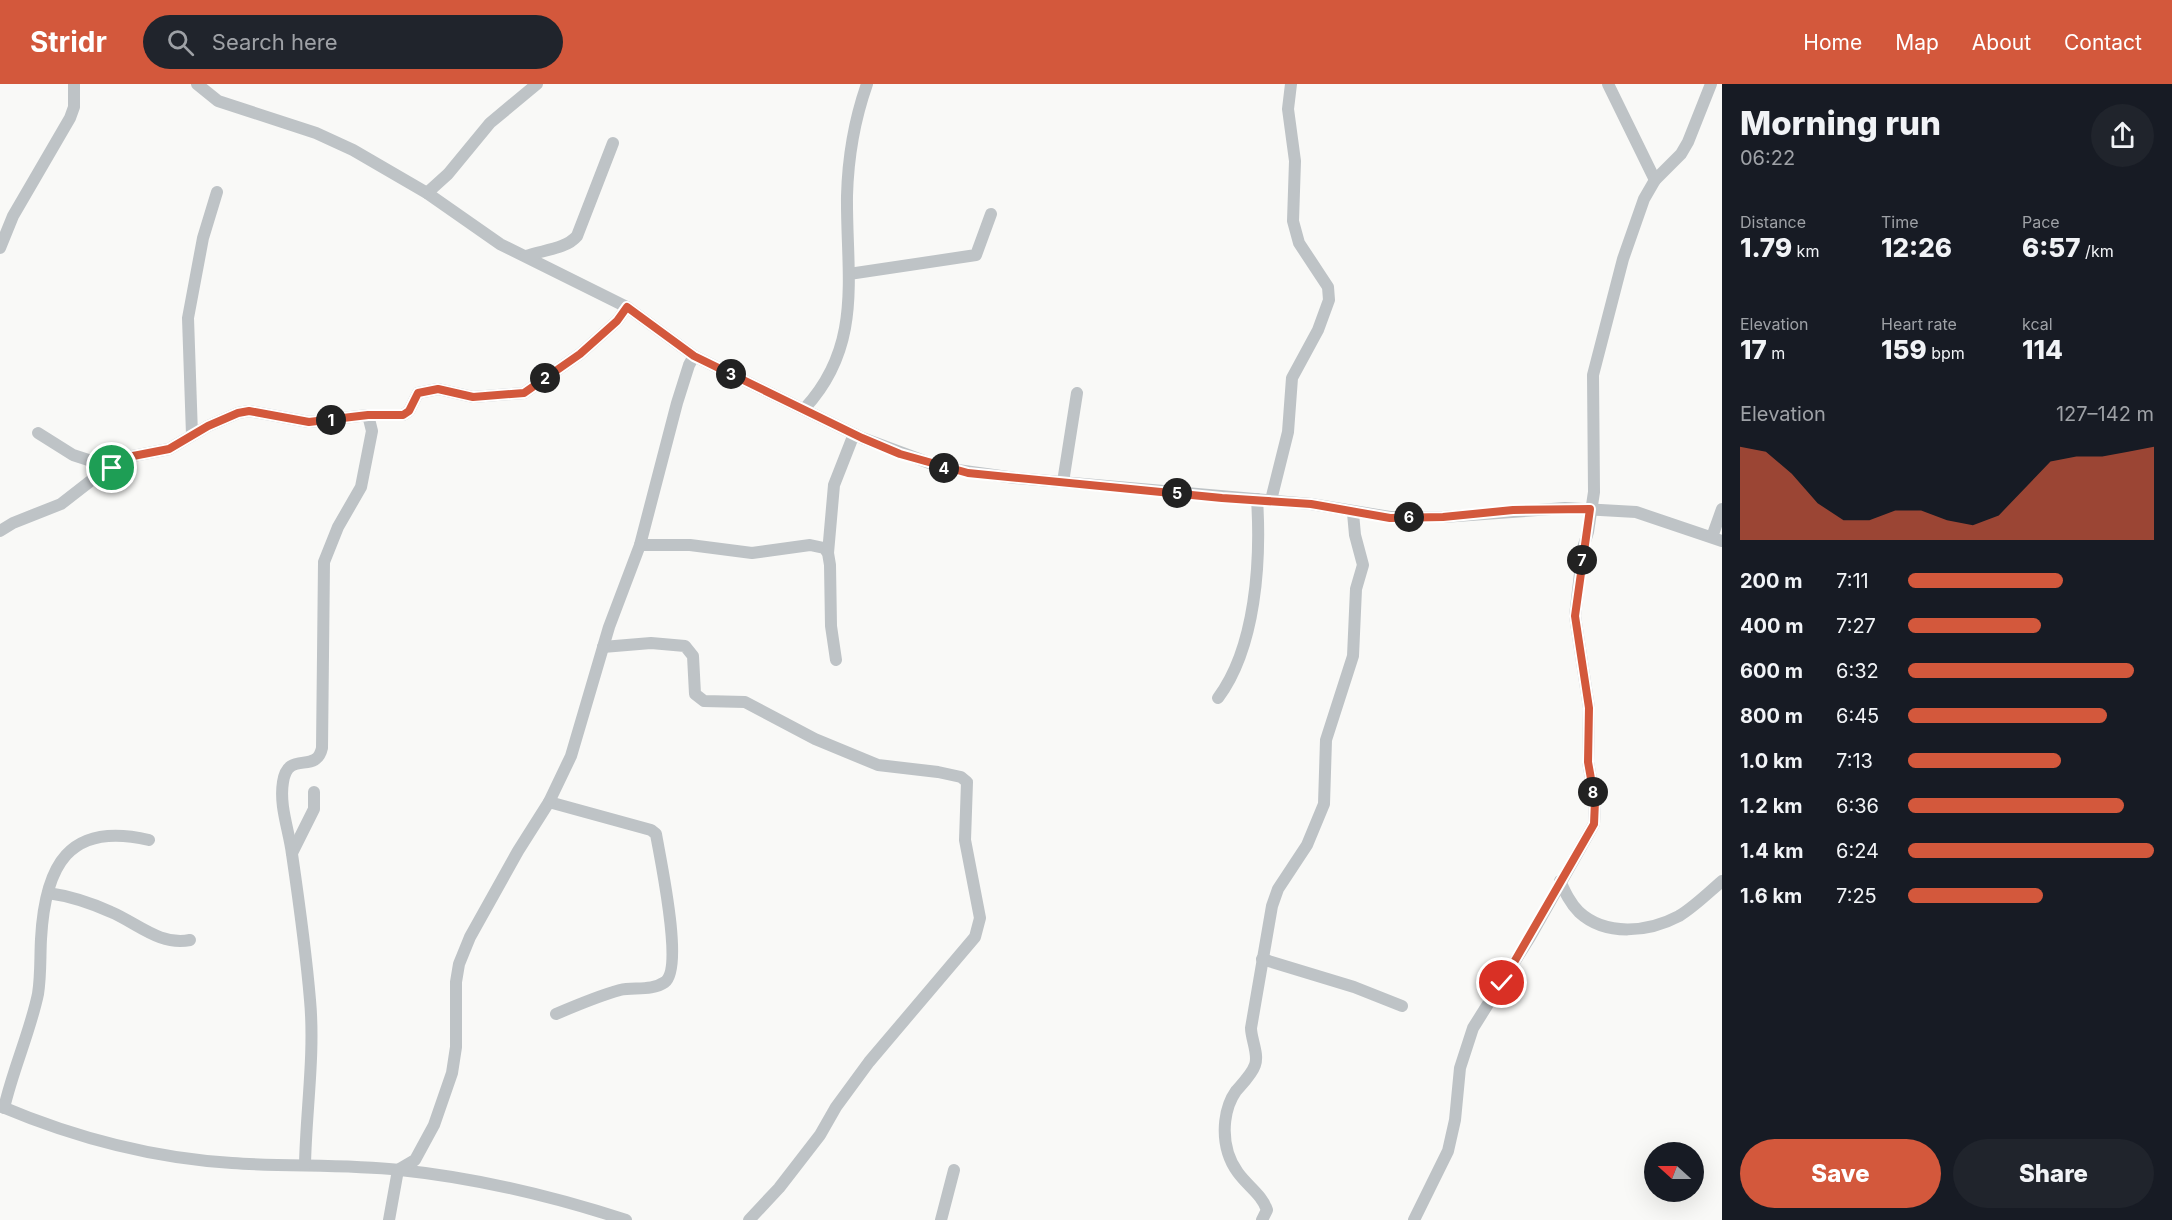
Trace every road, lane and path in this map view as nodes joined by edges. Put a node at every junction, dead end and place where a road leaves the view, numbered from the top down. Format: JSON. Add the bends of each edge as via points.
{"nodes":[{"id":1,"x":74,"y":84,"type":"edge"},
{"id":2,"x":197,"y":84,"type":"edge"},
{"id":3,"x":537,"y":84,"type":"edge"},
{"id":4,"x":867,"y":84,"type":"edge"},
{"id":5,"x":1291,"y":84,"type":"edge"},
{"id":6,"x":1608,"y":84,"type":"edge"},
{"id":7,"x":1711,"y":84,"type":"edge"},
{"id":8,"x":613,"y":143,"type":"dead end"},
{"id":9,"x":1655,"y":180,"type":"junction"},
{"id":10,"x":218,"y":192,"type":"dead end"},
{"id":11,"x":427,"y":193,"type":"junction"},
{"id":12,"x":991,"y":214,"type":"dead end"},
{"id":13,"x":0,"y":248,"type":"edge"},
{"id":14,"x":526,"y":256,"type":"junction"},
{"id":15,"x":849,"y":274,"type":"junction"},
{"id":16,"x":627,"y":307,"type":"junction"},
{"id":17,"x":694,"y":356,"type":"junction"},
{"id":18,"x":1077,"y":393,"type":"dead end"},
{"id":19,"x":805,"y":408,"type":"junction"},
{"id":20,"x":368,"y":415,"type":"junction"},
{"id":21,"x":38,"y":433,"type":"dead end"},
{"id":22,"x":854,"y":434,"type":"junction"},
{"id":23,"x":192,"y":435,"type":"junction"},
{"id":24,"x":112,"y":468,"type":"junction"},
{"id":25,"x":1063,"y":482,"type":"junction"},
{"id":26,"x":1257,"y":499,"type":"junction"},
{"id":27,"x":1271,"y":500,"type":"junction"},
{"id":28,"x":1590,"y":509,"type":"junction"},
{"id":29,"x":1722,"y":509,"type":"edge"},
{"id":30,"x":1353,"y":513,"type":"junction"},
{"id":31,"x":0,"y":531,"type":"edge"},
{"id":32,"x":1717,"y":539,"type":"edge"},
{"id":33,"x":640,"y":545,"type":"junction"},
{"id":34,"x":828,"y":553,"type":"junction"},
{"id":35,"x":603,"y":647,"type":"junction"},
{"id":36,"x":836,"y":660,"type":"dead end"},
{"id":37,"x":1218,"y":698,"type":"dead end"},
{"id":38,"x":314,"y":792,"type":"dead end"},
{"id":39,"x":549,"y":802,"type":"junction"},
{"id":40,"x":149,"y":840,"type":"dead end"},
{"id":41,"x":292,"y":853,"type":"junction"},
{"id":42,"x":1560,"y":881,"type":"junction"},
{"id":43,"x":1722,"y":881,"type":"edge"},
{"id":44,"x":48,"y":893,"type":"junction"},
{"id":45,"x":190,"y":940,"type":"dead end"},
{"id":46,"x":1262,"y":959,"type":"junction"},
{"id":47,"x":1402,"y":1006,"type":"dead end"},
{"id":48,"x":556,"y":1014,"type":"dead end"},
{"id":49,"x":2,"y":1107,"type":"edge"},
{"id":50,"x":305,"y":1165,"type":"junction"},
{"id":51,"x":398,"y":1170,"type":"junction"},
{"id":52,"x":954,"y":1170,"type":"dead end"},
{"id":53,"x":389,"y":1220,"type":"edge"},
{"id":54,"x":626,"y":1220,"type":"edge"},
{"id":55,"x":749,"y":1220,"type":"edge"},
{"id":56,"x":941,"y":1220,"type":"edge"},
{"id":57,"x":1262,"y":1220,"type":"edge"},
{"id":58,"x":1414,"y":1220,"type":"edge"}],
"edges":[{"from":1,"to":13,"type":"street","via":[[70,118],[13,216]]},
{"from":2,"to":11,"type":"street","via":[[218,101],[342,144]]},
{"from":3,"to":11,"type":"street","via":[[490,123]]},
{"from":4,"to":15,"type":"street","via":[[851,140]]},
{"from":5,"to":27,"type":"street","via":[[1288,109],[1295,161],[1293,221],[1299,243],[1328,286],[1329,300],[1292,378],[1288,432]]},
{"from":6,"to":9,"type":"street"},
{"from":7,"to":9,"type":"street","via":[[1681,154]]},
{"from":8,"to":14,"type":"street","via":[[577,236],[566,246]]},
{"from":9,"to":28,"type":"street","via":[[1644,199],[1623,259],[1593,375],[1595,472]]},
{"from":10,"to":23,"type":"street","via":[[188,318]]},
{"from":11,"to":14,"type":"street","via":[[464,221]]},
{"from":12,"to":15,"type":"street","via":[[976,255]]},
{"from":14,"to":16,"type":"street"},
{"from":15,"to":19,"type":"street","via":[[849,315],[844,336],[820,391]]},
{"from":16,"to":17,"type":"street"},
{"from":16,"to":20,"type":"street","via":[[580,354],[524,393],[473,397],[425,390],[418,393],[403,415]]},
{"from":17,"to":19,"type":"street"},
{"from":17,"to":33,"type":"street","via":[[679,395]]},
{"from":18,"to":25,"type":"street"},
{"from":19,"to":22,"type":"street"},
{"from":20,"to":23,"type":"street","via":[[309,422],[249,411],[224,418]]},
{"from":20,"to":41,"type":"street","via":[[372,431],[361,488],[338,527],[324,562],[320,757],[289,767],[283,782],[283,811]]},
{"from":21,"to":24,"type":"street","via":[[73,455]]},
{"from":22,"to":25,"type":"street","via":[[951,470]]},
{"from":22,"to":34,"type":"street","via":[[834,485]]},
{"from":23,"to":24,"type":"street","via":[[159,452],[128,457]]},
{"from":24,"to":31,"type":"street","via":[[61,504]]},
{"from":25,"to":26,"type":"street"},
{"from":26,"to":27,"type":"street"},
{"from":26,"to":37,"type":"street","via":[[1256,585],[1232,680]]},
{"from":27,"to":30,"type":"street"},
{"from":28,"to":30,"type":"street","via":[[1390,518]]},
{"from":28,"to":32,"type":"street","via":[[1636,512]]},
{"from":28,"to":42,"type":"street","via":[[1575,616],[1589,708],[1588,762],[1596,814]]},
{"from":29,"to":32,"type":"street"},
{"from":30,"to":46,"type":"street","via":[[1363,565],[1356,590],[1353,656],[1326,740],[1324,804],[1307,845],[1278,889]]},
{"from":33,"to":34,"type":"street","via":[[690,545],[752,553],[818,545]]},
{"from":33,"to":35,"type":"street"},
{"from":34,"to":36,"type":"street"},
{"from":35,"to":39,"type":"street","via":[[571,756]]},
{"from":35,"to":55,"type":"street","via":[[651,643],[685,646],[693,656],[695,694],[704,701],[745,702],[852,756],[899,769],[961,777],[967,782],[965,840],[980,918],[975,937],[868,1062],[820,1136]]},
{"from":38,"to":41,"type":"street","via":[[314,809]]},
{"from":39,"to":48,"type":"street","via":[[656,834],[672,948],[669,977],[664,982],[609,994]]},
{"from":39,"to":51,"type":"street","via":[[490,899],[467,946],[456,982],[452,1073],[434,1125],[415,1160]]},
{"from":40,"to":44,"type":"street","via":[[122,836],[78,843],[61,861]]},
{"from":41,"to":50,"type":"street","via":[[310,1003]]},
{"from":42,"to":43,"type":"street","via":[[1570,901],[1589,919],[1618,929],[1638,929],[1681,915]]},
{"from":42,"to":58,"type":"street","via":[[1473,1029],[1460,1068],[1448,1151]]},
{"from":44,"to":45,"type":"street","via":[[111,911],[162,939]]},
{"from":44,"to":49,"type":"street","via":[[38,996]]},
{"from":46,"to":47,"type":"street"},
{"from":46,"to":57,"type":"street","via":[[1251,1028],[1256,1060],[1228,1104],[1226,1135],[1236,1172],[1267,1210]]},
{"from":49,"to":50,"type":"street","via":[[81,1136],[180,1157]]},
{"from":50,"to":51,"type":"street"},
{"from":51,"to":53,"type":"street"},
{"from":51,"to":54,"type":"street","via":[[500,1186]]},
{"from":52,"to":56,"type":"street"}]}
